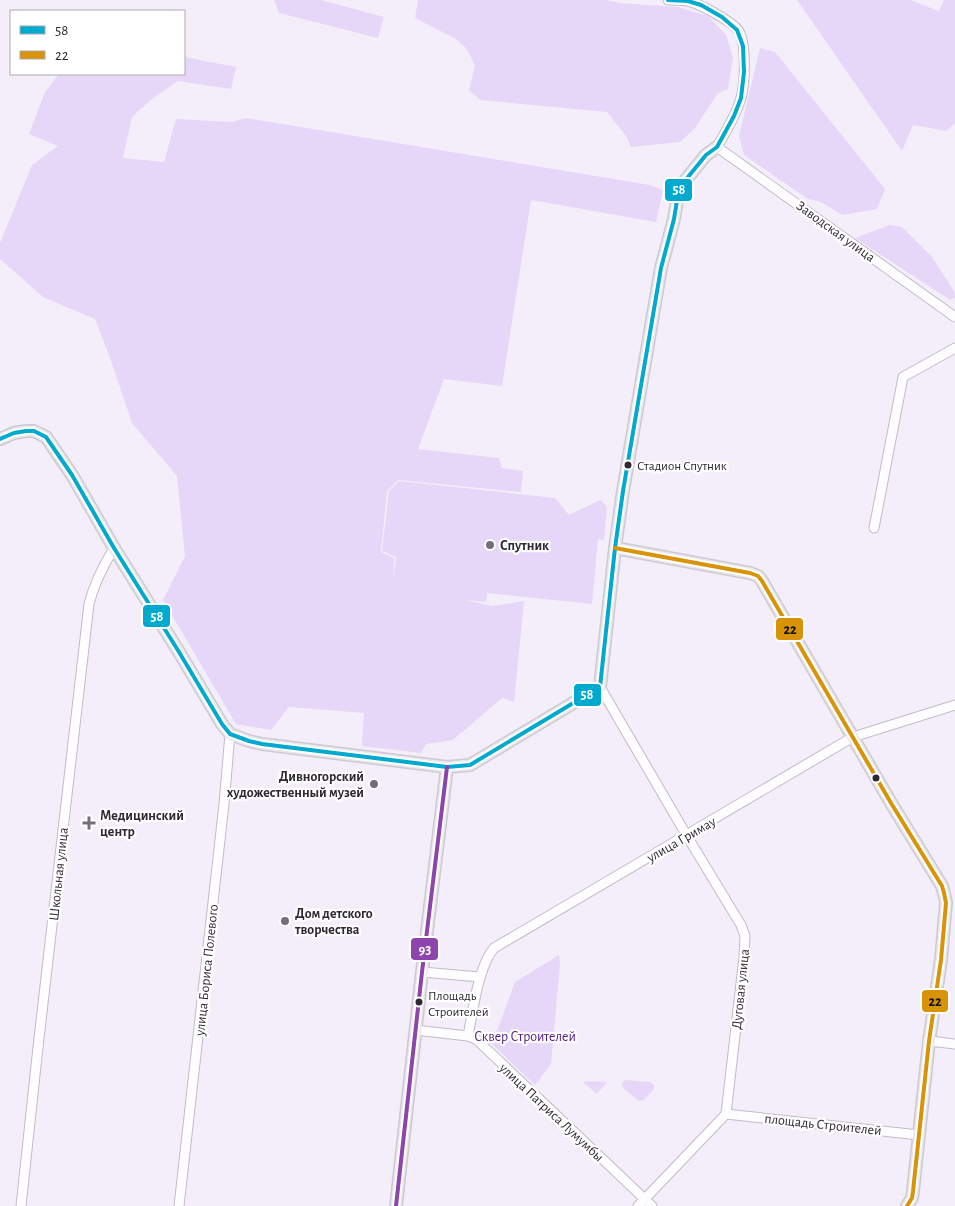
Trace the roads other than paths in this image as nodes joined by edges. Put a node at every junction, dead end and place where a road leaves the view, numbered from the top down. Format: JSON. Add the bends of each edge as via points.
{"nodes":[{"id":1,"x":668,"y":0,"type":"edge"},
{"id":2,"x":717,"y":147,"type":"junction"},
{"id":3,"x":955,"y":317,"type":"edge"},
{"id":4,"x":955,"y":348,"type":"edge"},
{"id":5,"x":0,"y":439,"type":"edge"},
{"id":6,"x":874,"y":528,"type":"dead end"},
{"id":7,"x":114,"y":548,"type":"junction"},
{"id":8,"x":616,"y":548,"type":"junction"},
{"id":9,"x":600,"y":687,"type":"junction"},
{"id":10,"x":955,"y":705,"type":"edge"},
{"id":11,"x":230,"y":734,"type":"junction"},
{"id":12,"x":853,"y":737,"type":"junction"},
{"id":13,"x":446,"y":768,"type":"junction"},
{"id":14,"x":687,"y":836,"type":"junction"},
{"id":15,"x":422,"y":972,"type":"junction"},
{"id":16,"x":480,"y":977,"type":"junction"},
{"id":17,"x":416,"y":1030,"type":"junction"},
{"id":18,"x":468,"y":1036,"type":"junction"},
{"id":19,"x":928,"y":1041,"type":"junction"},
{"id":20,"x":955,"y":1044,"type":"edge"},
{"id":21,"x":726,"y":1114,"type":"junction"},
{"id":22,"x":919,"y":1135,"type":"junction"},
{"id":23,"x":645,"y":1204,"type":"edge"},
{"id":24,"x":21,"y":1206,"type":"edge"},
{"id":25,"x":180,"y":1206,"type":"edge"},
{"id":26,"x":396,"y":1206,"type":"edge"},
{"id":27,"x":907,"y":1206,"type":"edge"}],
"edges":[{"from":1,"to":2,"type":"street","via":[[701,5],[738,30],[743,46],[741,98]]},
{"from":2,"to":3,"type":"street","name":"Заводская улица"},
{"from":2,"to":8,"type":"main road","via":[[706,155],[679,188],[660,268]]},
{"from":4,"to":6,"type":"street","via":[[903,377]]},
{"from":5,"to":7,"type":"main road","via":[[26,432],[46,437],[72,474]]},
{"from":7,"to":11,"type":"main road"},
{"from":7,"to":24,"type":"street","name":"Школьная улица","via":[[92,589],[88,604]]},
{"from":8,"to":9,"type":"main road"},
{"from":8,"to":12,"type":"main road","via":[[758,576]]},
{"from":9,"to":13,"type":"main road","via":[[470,765]]},
{"from":9,"to":14,"type":"street","name":"Дуговая улица"},
{"from":10,"to":12,"type":"street","name":"улица Гримау"},
{"from":11,"to":13,"type":"main road","via":[[262,744]]},
{"from":11,"to":25,"type":"street","name":"улица Бориса Полевого"},
{"from":12,"to":14,"type":"street","name":"улица Гримау"},
{"from":12,"to":19,"type":"main road","via":[[937,876],[944,893],[946,908],[941,960]]},
{"from":13,"to":15,"type":"main road"},
{"from":14,"to":16,"type":"street","name":"улица Гримау","via":[[494,948]]},
{"from":14,"to":21,"type":"street","name":"Дуговая улица","via":[[745,936]]},
{"from":15,"to":16,"type":"street"},
{"from":15,"to":17,"type":"main road"},
{"from":16,"to":18,"type":"street","name":"улица Гримау"},
{"from":17,"to":18,"type":"street","name":"улица Патриса Лумумбы"},
{"from":17,"to":26,"type":"main road"},
{"from":18,"to":23,"type":"street","name":"улица Патриса Лумумбы","via":[[476,1039]]},
{"from":19,"to":20,"type":"street"},
{"from":19,"to":22,"type":"main road"},
{"from":21,"to":22,"type":"street","name":"площадь Строителей"},
{"from":21,"to":23,"type":"street"},
{"from":22,"to":27,"type":"main road","via":[[912,1198]]}]}
